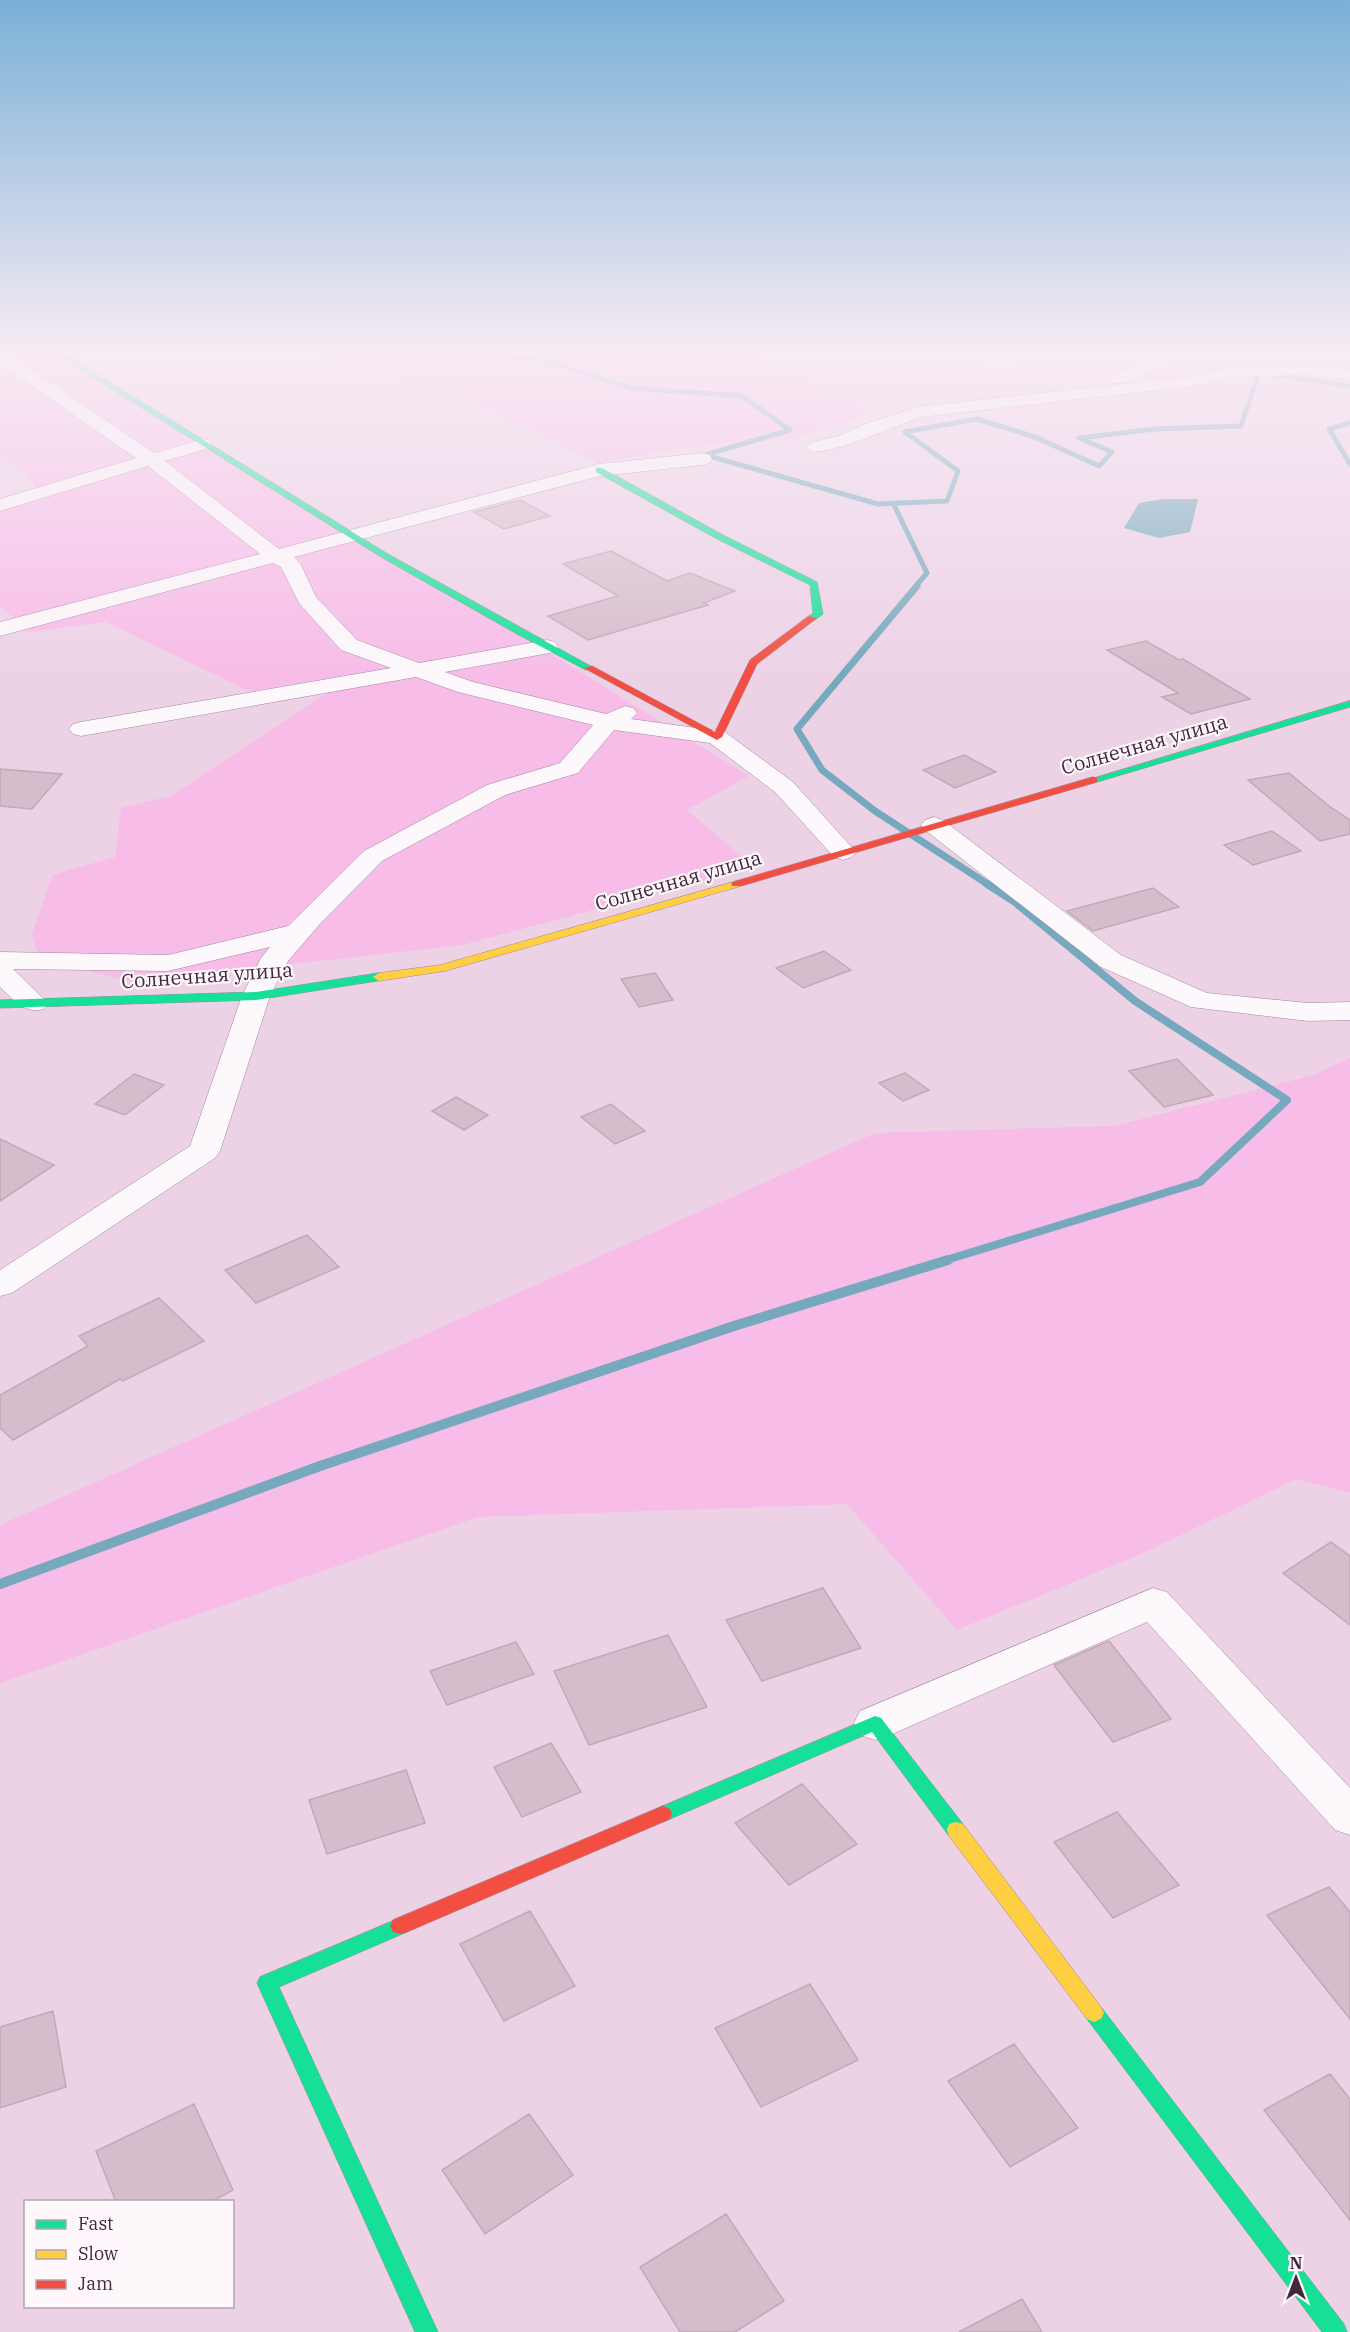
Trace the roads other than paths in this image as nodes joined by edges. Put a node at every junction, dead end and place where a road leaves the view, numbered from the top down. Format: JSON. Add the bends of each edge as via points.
{"nodes":[{"id":1,"x":150,"y":459,"type":"joint"},
{"id":2,"x":227,"y":459,"type":"edge"},
{"id":3,"x":703,"y":459,"type":"dead end"},
{"id":4,"x":599,"y":470,"type":"junction"},
{"id":5,"x":0,"y":505,"type":"edge"},
{"id":6,"x":356,"y":536,"type":"junction"},
{"id":7,"x":274,"y":555,"type":"junction"},
{"id":8,"x":0,"y":629,"type":"edge"},
{"id":9,"x":547,"y":647,"type":"junction"},
{"id":10,"x":418,"y":670,"type":"junction"},
{"id":11,"x":650,"y":699,"type":"junction"},
{"id":12,"x":1350,"y":704,"type":"edge"},
{"id":13,"x":609,"y":721,"type":"junction"},
{"id":14,"x":81,"y":729,"type":"dead end"},
{"id":15,"x":717,"y":737,"type":"junction"},
{"id":16,"x":934,"y":825,"type":"junction"},
{"id":17,"x":843,"y":852,"type":"junction"},
{"id":18,"x":297,"y":932,"type":"junction"},
{"id":19,"x":0,"y":960,"type":"edge"},
{"id":20,"x":0,"y":972,"type":"edge"},
{"id":21,"x":256,"y":996,"type":"junction"},
{"id":22,"x":34,"y":1003,"type":"junction"},
{"id":23,"x":0,"y":1004,"type":"edge"},
{"id":24,"x":1350,"y":1011,"type":"edge"},
{"id":25,"x":0,"y":1285,"type":"edge"},
{"id":26,"x":876,"y":1723,"type":"junction"},
{"id":27,"x":1350,"y":1817,"type":"edge"},
{"id":28,"x":427,"y":2332,"type":"edge"},
{"id":29,"x":1336,"y":2332,"type":"edge"}],
"edges":[{"from":1,"to":5,"type":"street"},
{"from":1,"to":7,"type":"street"},
{"from":2,"to":6,"type":"street"},
{"from":3,"to":4,"type":"street"},
{"from":4,"to":6,"type":"street"},
{"from":4,"to":15,"type":"street","via":[[814,584],[818,614],[753,662]]},
{"from":6,"to":7,"type":"street"},
{"from":6,"to":9,"type":"street"},
{"from":7,"to":8,"type":"street"},
{"from":7,"to":10,"type":"street","via":[[290,563],[306,599],[349,645]]},
{"from":9,"to":10,"type":"street"},
{"from":9,"to":11,"type":"street"},
{"from":10,"to":13,"type":"street","via":[[466,687]]},
{"from":10,"to":14,"type":"street"},
{"from":11,"to":13,"type":"street"},
{"from":11,"to":15,"type":"street"},
{"from":12,"to":16,"type":"street","name":"Солнечная улица"},
{"from":13,"to":15,"type":"street"},
{"from":13,"to":18,"type":"street","via":[[569,768],[496,790],[373,856]]},
{"from":15,"to":17,"type":"street","via":[[784,787]]},
{"from":16,"to":17,"type":"street","name":"Солнечная улица"},
{"from":16,"to":24,"type":"street","via":[[1111,961],[1201,1000],[1308,1012]]},
{"from":17,"to":21,"type":"street","name":"Солнечная улица","via":[[441,968]]},
{"from":18,"to":19,"type":"street","via":[[168,963]]},
{"from":18,"to":21,"type":"street","via":[[275,958]]},
{"from":20,"to":22,"type":"street"},
{"from":21,"to":22,"type":"street","name":"Солнечная улица"},
{"from":21,"to":25,"type":"street","via":[[204,1151]]},
{"from":22,"to":23,"type":"street","name":"Солнечная улица"},
{"from":26,"to":27,"type":"street","via":[[1153,1603]]},
{"from":26,"to":28,"type":"street","via":[[267,1983]]},
{"from":26,"to":29,"type":"street"}]}
